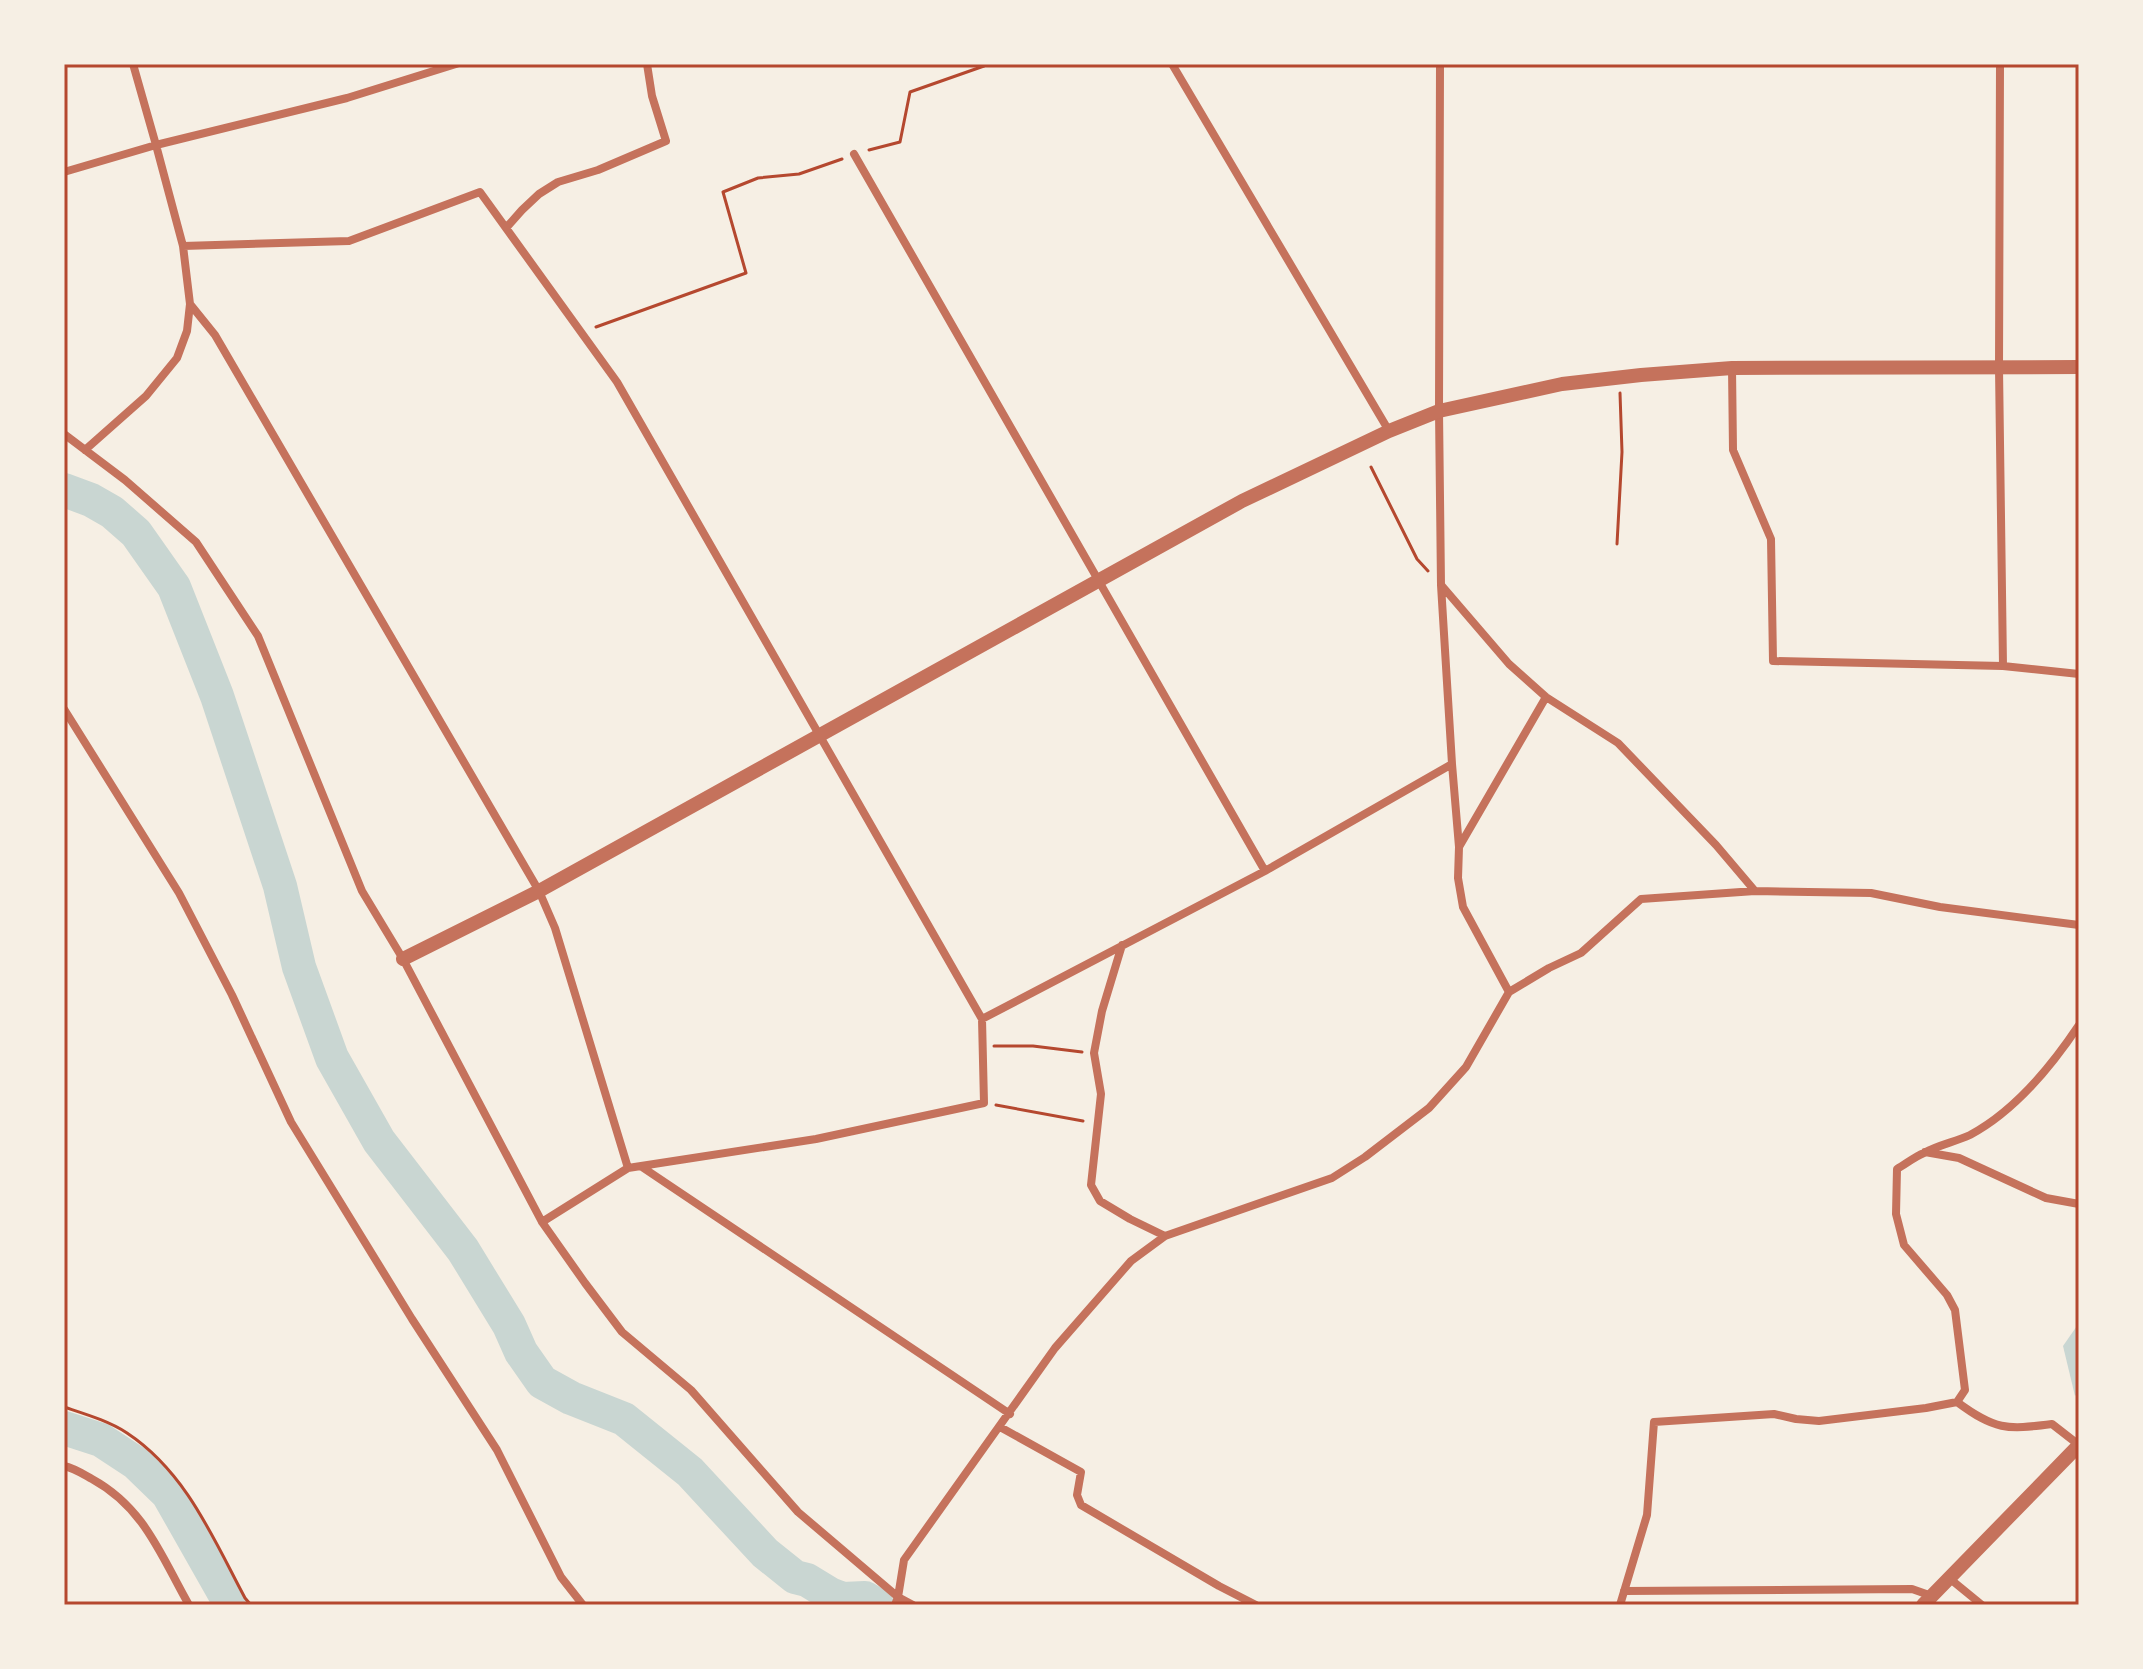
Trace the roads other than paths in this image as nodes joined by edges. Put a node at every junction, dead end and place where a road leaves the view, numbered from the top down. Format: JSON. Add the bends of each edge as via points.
{"nodes":[{"id":1,"x":133,"y":64,"type":"edge"},
{"id":2,"x":456,"y":64,"type":"edge"},
{"id":3,"x":647,"y":64,"type":"edge"},
{"id":4,"x":1172,"y":64,"type":"edge"},
{"id":5,"x":1440,"y":64,"type":"edge"},
{"id":6,"x":2000,"y":64,"type":"edge"},
{"id":7,"x":156,"y":145,"type":"junction"},
{"id":8,"x":854,"y":154,"type":"road end"},
{"id":9,"x":64,"y":172,"type":"edge"},
{"id":10,"x":506,"y":228,"type":"junction"},
{"id":11,"x":183,"y":246,"type":"junction"},
{"id":12,"x":190,"y":304,"type":"junction"},
{"id":13,"x":2079,"y":367,"type":"edge"},
{"id":14,"x":1732,"y":368,"type":"junction"},
{"id":15,"x":1999,"y":368,"type":"junction"},
{"id":16,"x":1439,"y":411,"type":"junction"},
{"id":17,"x":1389,"y":431,"type":"junction"},
{"id":18,"x":64,"y":434,"type":"edge"},
{"id":19,"x":85,"y":450,"type":"junction"},
{"id":20,"x":1099,"y":580,"type":"junction"},
{"id":21,"x":1441,"y":585,"type":"junction"},
{"id":22,"x":2003,"y":666,"type":"junction"},
{"id":23,"x":2079,"y":674,"type":"edge"},
{"id":24,"x":1546,"y":697,"type":"junction"},
{"id":25,"x":64,"y":709,"type":"edge"},
{"id":26,"x":74,"y":724,"type":"junction"},
{"id":27,"x":64,"y":729,"type":"edge"},
{"id":28,"x":820,"y":734,"type":"junction"},
{"id":29,"x":1452,"y":764,"type":"junction"},
{"id":30,"x":1459,"y":847,"type":"junction"},
{"id":31,"x":1265,"y":871,"type":"junction"},
{"id":32,"x":539,"y":891,"type":"junction"},
{"id":33,"x":1755,"y":891,"type":"junction"},
{"id":34,"x":2079,"y":925,"type":"edge"},
{"id":35,"x":1122,"y":945,"type":"junction"},
{"id":36,"x":403,"y":959,"type":"junction"},
{"id":37,"x":1509,"y":992,"type":"junction"},
{"id":38,"x":982,"y":1019,"type":"junction"},
{"id":39,"x":2079,"y":1025,"type":"edge"},
{"id":40,"x":1924,"y":1152,"type":"junction"},
{"id":41,"x":642,"y":1167,"type":"junction"},
{"id":42,"x":628,"y":1168,"type":"junction"},
{"id":43,"x":2079,"y":1204,"type":"edge"},
{"id":44,"x":542,"y":1222,"type":"junction"},
{"id":45,"x":1165,"y":1236,"type":"junction"},
{"id":46,"x":1957,"y":1402,"type":"junction"},
{"id":47,"x":1010,"y":1414,"type":"junction"},
{"id":48,"x":1000,"y":1427,"type":"junction"},
{"id":49,"x":2079,"y":1445,"type":"edge"},
{"id":50,"x":64,"y":1466,"type":"edge"},
{"id":51,"x":1949,"y":1578,"type":"junction"},
{"id":52,"x":1624,"y":1591,"type":"junction"},
{"id":53,"x":1927,"y":1600,"type":"edge"},
{"id":54,"x":897,"y":1601,"type":"edge"},
{"id":55,"x":189,"y":1605,"type":"edge"},
{"id":56,"x":583,"y":1605,"type":"edge"},
{"id":57,"x":913,"y":1605,"type":"edge"},
{"id":58,"x":1256,"y":1605,"type":"edge"},
{"id":59,"x":1620,"y":1605,"type":"edge"},
{"id":60,"x":1982,"y":1605,"type":"edge"}],
"edges":[{"from":1,"to":7,"type":"street"},
{"from":2,"to":7,"type":"street","via":[[347,98]]},
{"from":3,"to":10,"type":"street","via":[[666,141],[558,182]]},
{"from":4,"to":17,"type":"street"},
{"from":5,"to":16,"type":"street"},
{"from":6,"to":15,"type":"street"},
{"from":7,"to":9,"type":"street"},
{"from":7,"to":11,"type":"street"},
{"from":8,"to":20,"type":"street"},
{"from":10,"to":11,"type":"street","via":[[480,192],[349,241]]},
{"from":10,"to":28,"type":"street","via":[[617,382]]},
{"from":11,"to":12,"type":"street"},
{"from":12,"to":19,"type":"street","via":[[177,358],[146,396]]},
{"from":12,"to":32,"type":"street","via":[[215,335]]},
{"from":13,"to":15,"type":"street"},
{"from":14,"to":15,"type":"street"},
{"from":14,"to":16,"type":"street","via":[[1562,384]]},
{"from":14,"to":22,"type":"street","via":[[1733,450],[1771,539],[1773,661]]},
{"from":15,"to":22,"type":"street"},
{"from":16,"to":17,"type":"street"},
{"from":16,"to":21,"type":"street"},
{"from":17,"to":20,"type":"street","via":[[1242,501]]},
{"from":18,"to":19,"type":"street"},
{"from":19,"to":36,"type":"street","via":[[196,542],[258,636],[362,891]]},
{"from":20,"to":28,"type":"street"},
{"from":20,"to":31,"type":"street"},
{"from":21,"to":24,"type":"street","via":[[1509,664]]},
{"from":21,"to":29,"type":"street"},
{"from":22,"to":23,"type":"street"},
{"from":24,"to":30,"type":"street"},
{"from":24,"to":33,"type":"street","via":[[1618,743]]},
{"from":25,"to":26,"type":"street"},
{"from":26,"to":27,"type":"street"},
{"from":26,"to":56,"type":"street","via":[[179,893],[291,1122],[497,1450],[561,1577]]},
{"from":28,"to":32,"type":"street"},
{"from":28,"to":38,"type":"street"},
{"from":29,"to":30,"type":"street"},
{"from":29,"to":31,"type":"street"},
{"from":30,"to":37,"type":"street","via":[[1463,907]]},
{"from":31,"to":35,"type":"street"},
{"from":32,"to":36,"type":"street"},
{"from":32,"to":42,"type":"street"},
{"from":33,"to":34,"type":"street","via":[[1871,893]]},
{"from":33,"to":37,"type":"street","via":[[1641,899],[1581,953]]},
{"from":35,"to":38,"type":"street"},
{"from":35,"to":45,"type":"street","via":[[1094,1053],[1101,1094],[1091,1185],[1100,1201]]},
{"from":36,"to":44,"type":"street"},
{"from":37,"to":45,"type":"street","via":[[1466,1067],[1429,1108],[1365,1157],[1332,1178]]},
{"from":38,"to":41,"type":"street","via":[[984,1103],[816,1139]]},
{"from":39,"to":40,"type":"street","via":[[2060,1054],[1995,1120]]},
{"from":40,"to":43,"type":"street","via":[[1959,1158],[2046,1198]]},
{"from":40,"to":46,"type":"street","via":[[1897,1169],[1896,1214],[1904,1245],[1955,1310],[1965,1390]]},
{"from":41,"to":42,"type":"street"},
{"from":41,"to":47,"type":"street"},
{"from":42,"to":44,"type":"street"},
{"from":44,"to":54,"type":"street","via":[[622,1332],[691,1390],[798,1512]]},
{"from":45,"to":47,"type":"street","via":[[1131,1261],[1102,1294],[1055,1348]]},
{"from":46,"to":49,"type":"street","via":[[1996,1426],[2052,1424]]},
{"from":46,"to":52,"type":"street","via":[[1819,1421],[1774,1414],[1654,1422],[1647,1515]]},
{"from":47,"to":48,"type":"street"},
{"from":48,"to":54,"type":"street","via":[[904,1560]]},
{"from":48,"to":58,"type":"street","via":[[1081,1472],[1081,1505]]},
{"from":49,"to":51,"type":"street"},
{"from":50,"to":55,"type":"street","via":[[104,1485],[130,1507],[159,1546]]},
{"from":51,"to":53,"type":"street"},
{"from":51,"to":60,"type":"street"},
{"from":52,"to":53,"type":"street","via":[[1912,1589]]},
{"from":52,"to":59,"type":"street"},
{"from":54,"to":57,"type":"street"}]}
